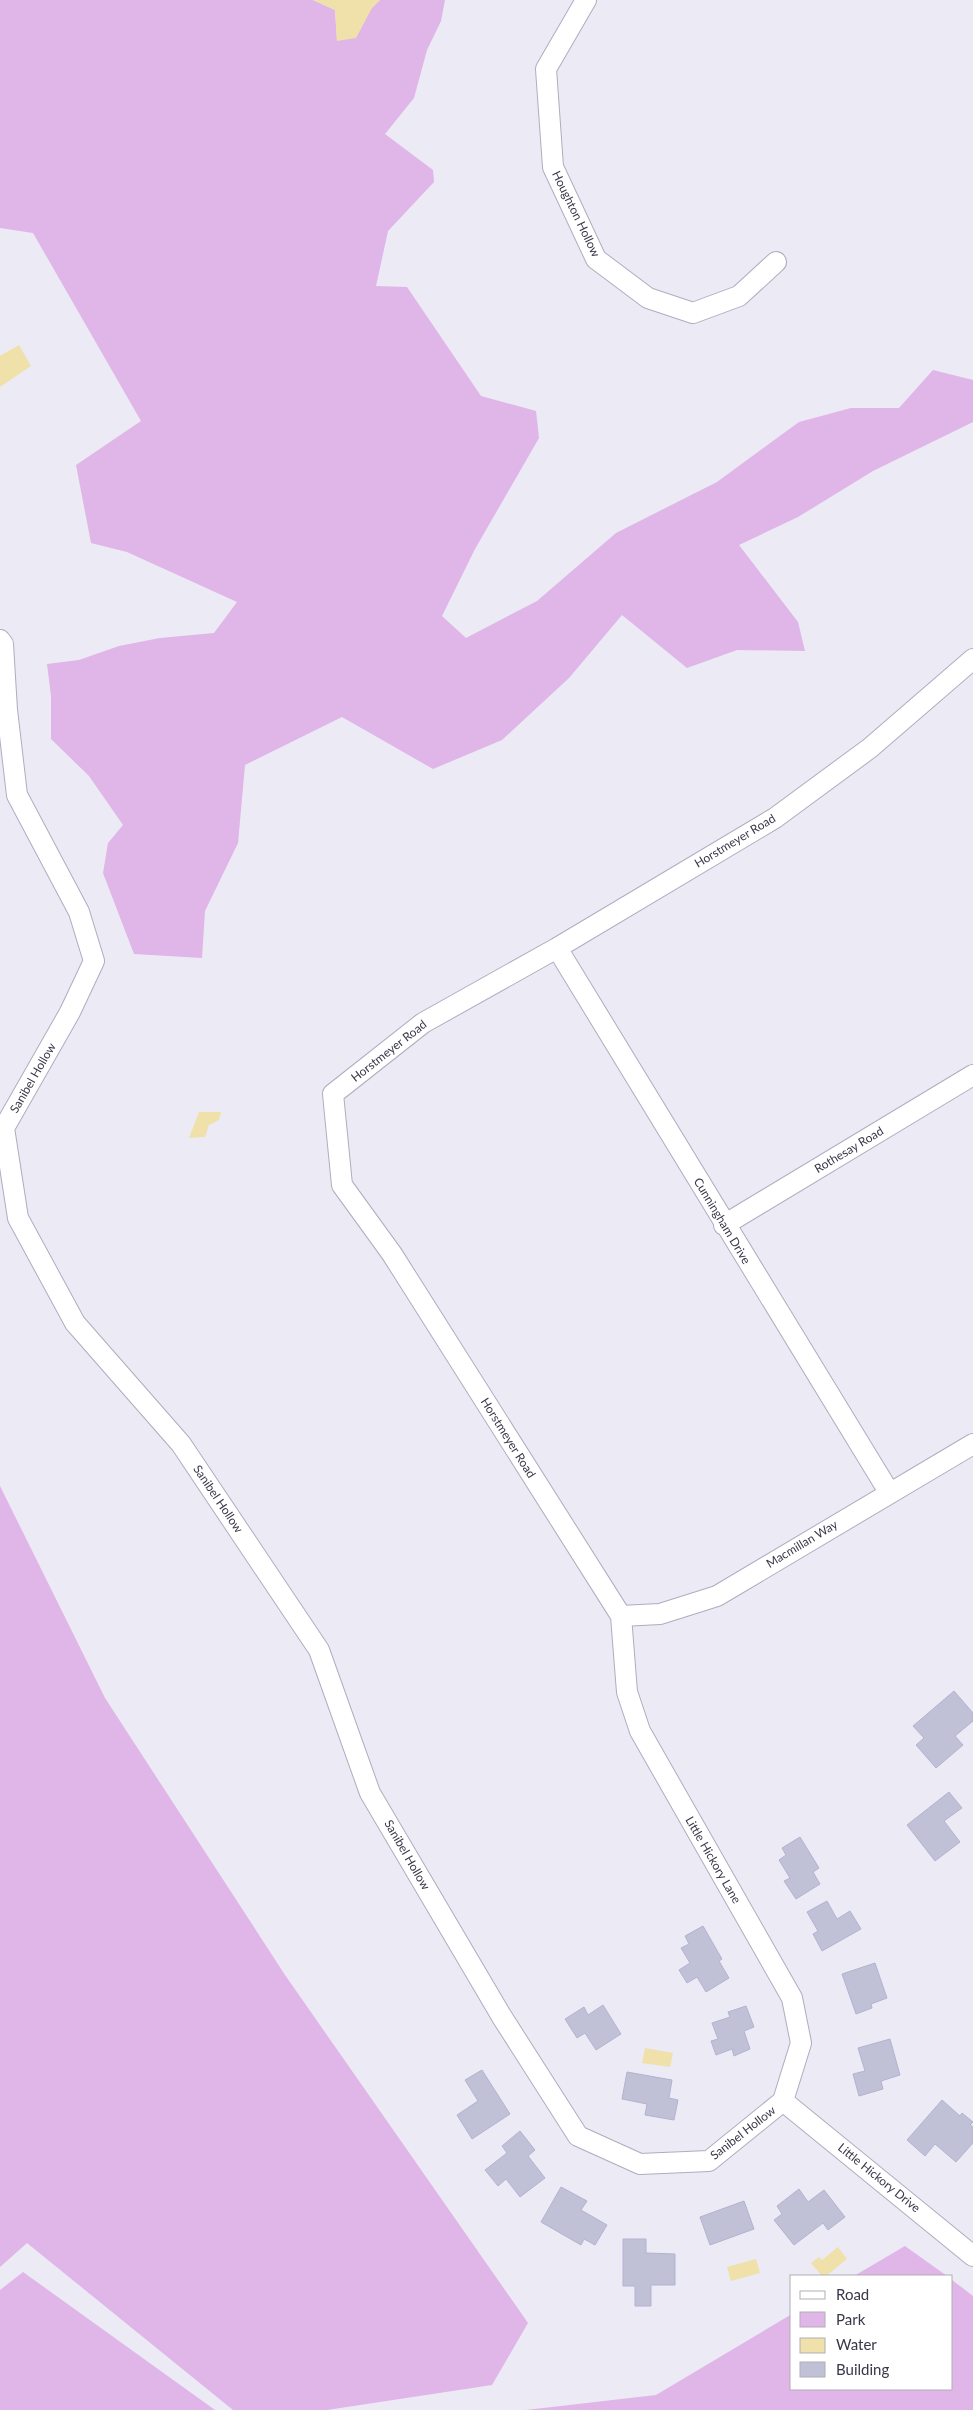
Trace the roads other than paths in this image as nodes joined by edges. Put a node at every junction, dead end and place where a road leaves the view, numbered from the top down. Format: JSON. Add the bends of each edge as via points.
{"nodes":[{"id":1,"x":586,"y":0,"type":"edge"},
{"id":2,"x":776,"y":262,"type":"dead end"},
{"id":3,"x":0,"y":640,"type":"edge"},
{"id":4,"x":973,"y":659,"type":"edge"},
{"id":5,"x":558,"y":948,"type":"junction"},
{"id":6,"x":973,"y":1075,"type":"edge"},
{"id":7,"x":724,"y":1225,"type":"junction"},
{"id":8,"x":973,"y":1444,"type":"edge"},
{"id":9,"x":889,"y":1492,"type":"junction"},
{"id":10,"x":621,"y":1616,"type":"junction"},
{"id":11,"x":784,"y":2101,"type":"junction"},
{"id":12,"x":973,"y":2256,"type":"edge"}],
"edges":[{"from":1,"to":2,"type":"street","name":"Houghton Hollow","via":[[546,69],[553,167],[596,259],[648,298],[693,313],[739,296]]},
{"from":3,"to":11,"type":"street","name":"Sanibel Hollow","via":[[3,644],[17,795],[79,912],[94,961],[70,1012],[4,1128],[18,1218],[75,1323],[181,1444],[318,1650],[370,1793],[502,2017],[578,2136],[640,2164],[709,2161]]},
{"from":4,"to":5,"type":"street","name":"Horstmeyer Road","via":[[870,748],[775,818]]},
{"from":5,"to":7,"type":"street","name":"Cunningham Drive"},
{"from":5,"to":10,"type":"street","name":"Horstmeyer Road","via":[[423,1023],[333,1094],[342,1185],[392,1254]]},
{"from":6,"to":7,"type":"street","name":"Rothesay Road"},
{"from":7,"to":9,"type":"street","name":"Cunningham Drive"},
{"from":8,"to":9,"type":"street","name":"Macmillan Way"},
{"from":9,"to":10,"type":"street","name":"Macmillan Way","via":[[717,1596],[660,1614]]},
{"from":10,"to":11,"type":"street","name":"Little Hickory Lane","via":[[627,1692],[640,1731],[792,1998],[801,2043]]},
{"from":11,"to":12,"type":"street","name":"Little Hickory Drive"}]}
